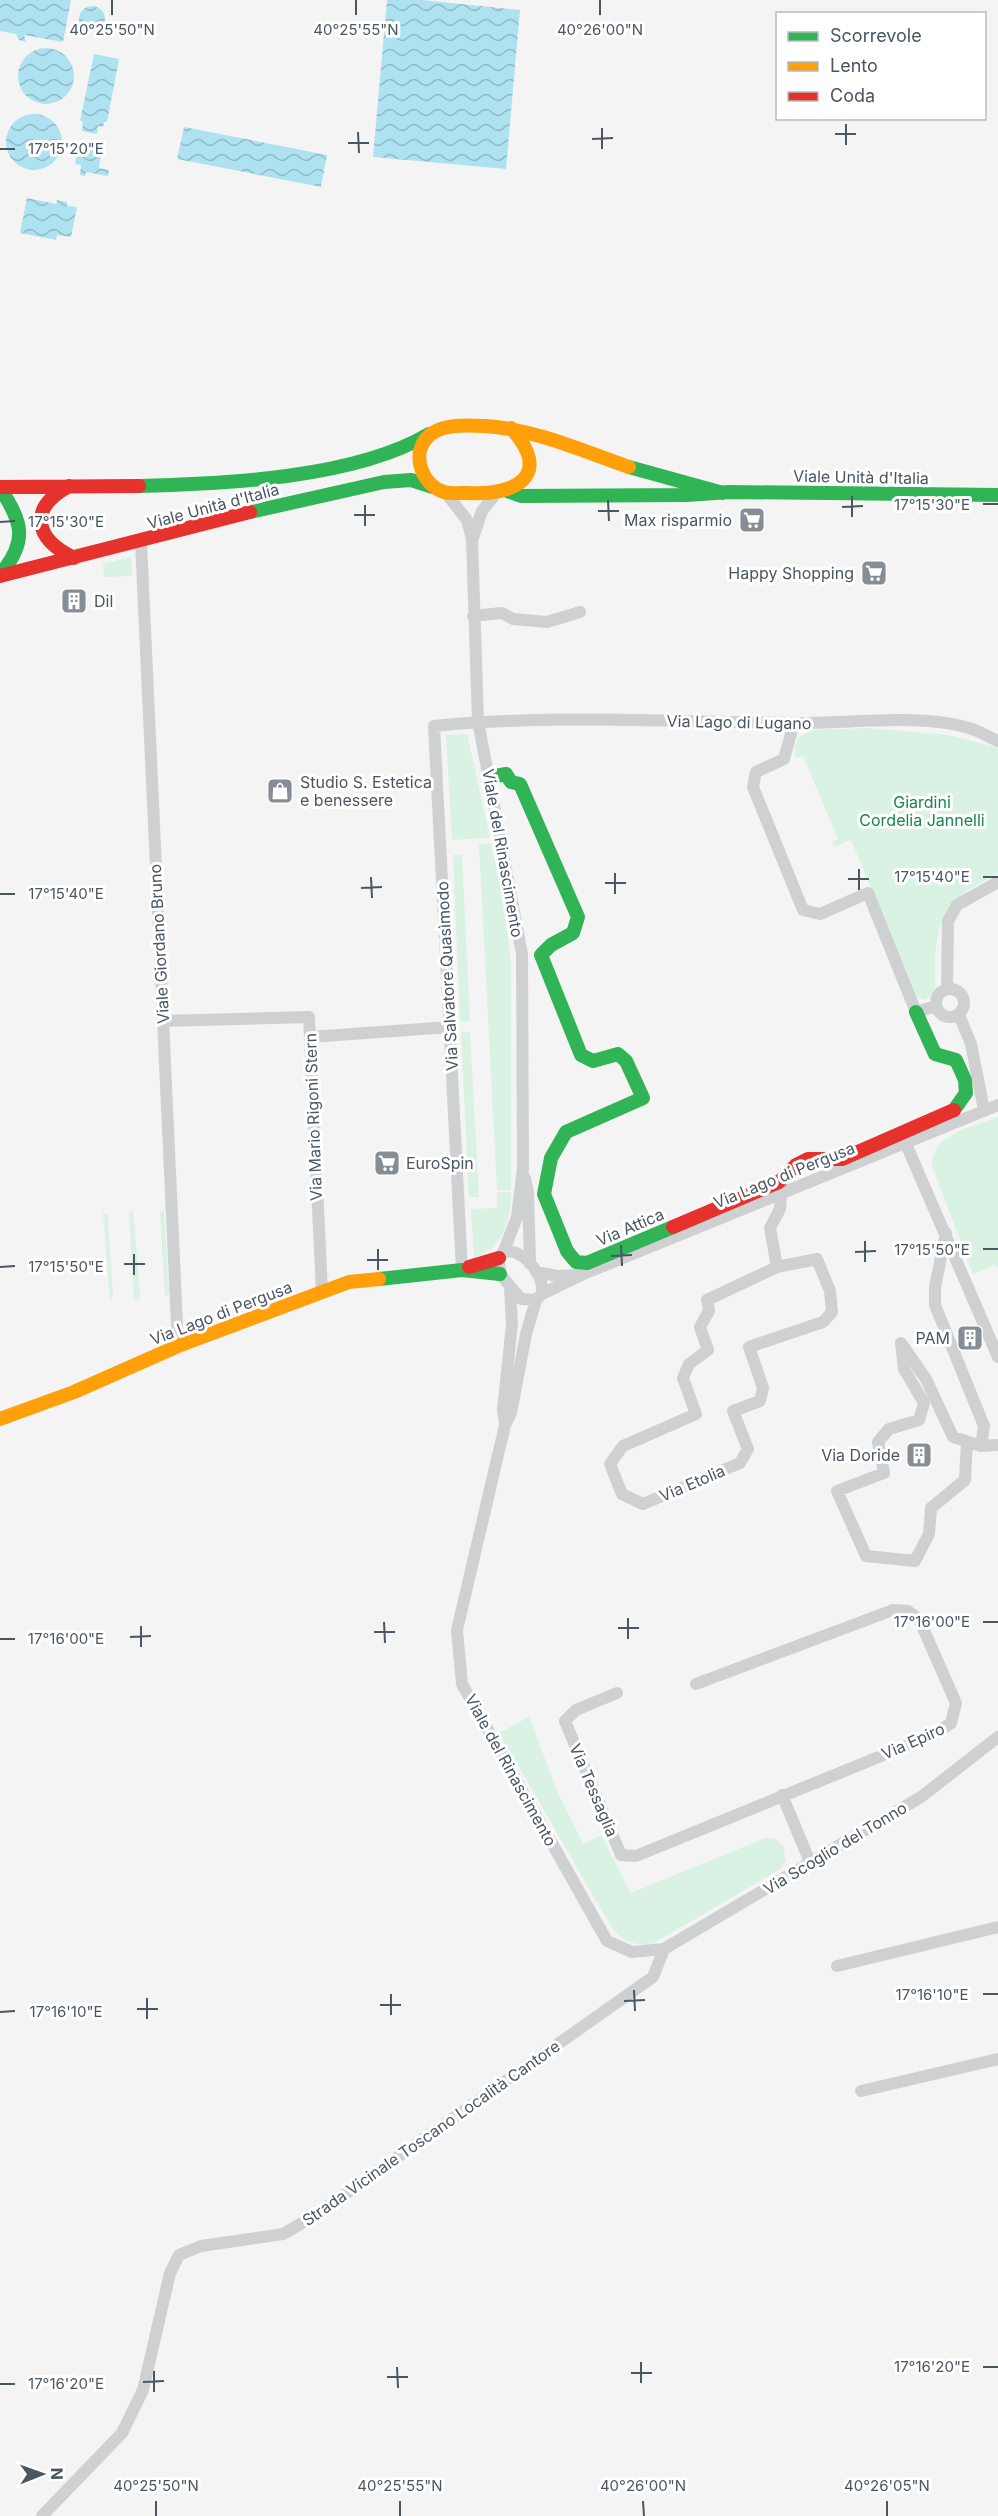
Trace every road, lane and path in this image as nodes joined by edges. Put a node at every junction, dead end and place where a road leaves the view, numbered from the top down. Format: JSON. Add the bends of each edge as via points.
{"nodes":[{"id":1,"x":511,"y":428,"type":"junction"},
{"id":2,"x":430,"y":433,"type":"junction"},
{"id":3,"x":71,"y":486,"type":"junction"},
{"id":4,"x":0,"y":487,"type":"edge"},
{"id":5,"x":440,"y":490,"type":"junction"},
{"id":6,"x":502,"y":491,"type":"junction"},
{"id":7,"x":723,"y":493,"type":"junction"},
{"id":8,"x":998,"y":495,"type":"edge"},
{"id":9,"x":472,"y":539,"type":"junction"},
{"id":10,"x":141,"y":542,"type":"junction"},
{"id":11,"x":74,"y":558,"type":"junction"},
{"id":12,"x":0,"y":576,"type":"edge"},
{"id":13,"x":580,"y":612,"type":"dead end"},
{"id":14,"x":473,"y":616,"type":"junction"},
{"id":15,"x":434,"y":711,"type":"dead end"},
{"id":16,"x":478,"y":721,"type":"junction"},
{"id":17,"x":794,"y":723,"type":"junction"},
{"id":18,"x":434,"y":726,"type":"junction"},
{"id":19,"x":998,"y":741,"type":"edge"},
{"id":20,"x":490,"y":777,"type":"junction"},
{"id":21,"x":998,"y":882,"type":"edge"},
{"id":22,"x":947,"y":989,"type":"junction"},
{"id":23,"x":936,"y":1006,"type":"junction"},
{"id":24,"x":916,"y":1012,"type":"junction"},
{"id":25,"x":959,"y":1015,"type":"junction"},
{"id":26,"x":162,"y":1021,"type":"junction"},
{"id":27,"x":450,"y":1027,"type":"junction"},
{"id":28,"x":310,"y":1037,"type":"junction"},
{"id":29,"x":998,"y":1105,"type":"edge"},
{"id":30,"x":984,"y":1110,"type":"junction"},
{"id":31,"x":906,"y":1144,"type":"junction"},
{"id":32,"x":808,"y":1159,"type":"junction"},
{"id":33,"x":523,"y":1168,"type":"junction"},
{"id":34,"x":815,"y":1181,"type":"junction"},
{"id":35,"x":781,"y":1194,"type":"junction"},
{"id":36,"x":946,"y":1231,"type":"junction"},
{"id":37,"x":501,"y":1255,"type":"junction"},
{"id":38,"x":777,"y":1267,"type":"junction"},
{"id":39,"x":533,"y":1268,"type":"junction"},
{"id":40,"x":462,"y":1270,"type":"junction"},
{"id":41,"x":500,"y":1274,"type":"junction"},
{"id":42,"x":581,"y":1275,"type":"junction"},
{"id":43,"x":510,"y":1287,"type":"junction"},
{"id":44,"x":322,"y":1292,"type":"junction"},
{"id":45,"x":539,"y":1297,"type":"junction"},
{"id":46,"x":178,"y":1346,"type":"junction"},
{"id":47,"x":998,"y":1357,"type":"edge"},
{"id":48,"x":0,"y":1419,"type":"edge"},
{"id":49,"x":505,"y":1425,"type":"junction"},
{"id":50,"x":968,"y":1442,"type":"junction"},
{"id":51,"x":998,"y":1445,"type":"edge"},
{"id":52,"x":981,"y":1446,"type":"junction"},
{"id":53,"x":696,"y":1684,"type":"dead end"},
{"id":54,"x":617,"y":1693,"type":"dead end"},
{"id":55,"x":998,"y":1737,"type":"edge"},
{"id":56,"x":782,"y":1796,"type":"junction"},
{"id":57,"x":810,"y":1862,"type":"junction"},
{"id":58,"x":998,"y":1927,"type":"edge"},
{"id":59,"x":664,"y":1949,"type":"junction"},
{"id":60,"x":837,"y":1966,"type":"dead end"},
{"id":61,"x":998,"y":2059,"type":"edge"},
{"id":62,"x":861,"y":2091,"type":"dead end"},
{"id":63,"x":42,"y":2516,"type":"edge"}],
"edges":[{"from":1,"to":2,"type":"main road","name":"Viale Unità d'Italia","via":[[454,425]]},
{"from":1,"to":6,"type":"main road","via":[[523,439],[529,454],[528,468],[521,480]]},
{"from":1,"to":7,"type":"main road","name":"Viale Unità d'Italia"},
{"from":2,"to":3,"type":"main road","name":"Viale Unità d'Italia","via":[[416,443],[384,454],[312,473],[217,484]]},
{"from":2,"to":5,"type":"main road","via":[[418,455],[422,475]]},
{"from":3,"to":4,"type":"main road","name":"Viale Unità d'Italia"},
{"from":3,"to":11,"type":"main road","via":[[49,499],[41,513],[41,525],[49,544]]},
{"from":4,"to":12,"type":"main road","via":[[21,524],[18,548]]},
{"from":5,"to":6,"type":"main road","name":"Viale Unità d'Italia"},
{"from":5,"to":9,"type":"street","name":"Viale del Rinascimento","via":[[467,520]]},
{"from":5,"to":10,"type":"main road","name":"Viale Unità d'Italia","via":[[411,480],[384,482]]},
{"from":6,"to":7,"type":"main road","name":"Viale Unità d'Italia","via":[[521,496]]},
{"from":6,"to":9,"type":"street","name":"Viale del Rinascimento","via":[[482,512]]},
{"from":7,"to":8,"type":"main road","name":"Viale Unità d'Italia"},
{"from":9,"to":14,"type":"street","name":"Viale del Rinascimento"},
{"from":10,"to":11,"type":"main road","name":"Viale Unità d'Italia"},
{"from":10,"to":26,"type":"street","name":"Viale Giordano Bruno"},
{"from":11,"to":12,"type":"main road","name":"Viale Unità d'Italia"},
{"from":13,"to":14,"type":"street","via":[[547,622],[513,619],[502,613]]},
{"from":14,"to":16,"type":"street","name":"Viale del Rinascimento"},
{"from":15,"to":18,"type":"street","name":"Via Salvatore Quasìmodo"},
{"from":16,"to":17,"type":"street","name":"Via Lago di Lugano"},
{"from":16,"to":18,"type":"street"},
{"from":16,"to":20,"type":"street","name":"Viale del Rinascimento"},
{"from":17,"to":19,"type":"street","name":"Via Lago di Lugano","via":[[918,721],[968,728]]},
{"from":17,"to":24,"type":"street","via":[[784,759],[756,772],[753,787],[803,910],[820,914],[867,893]]},
{"from":18,"to":27,"type":"street","name":"Via Salvatore Quasìmodo"},
{"from":20,"to":32,"type":"main road","name":"Via Attica","via":[[506,774],[511,782],[520,784],[578,917],[578,927],[570,936],[553,943],[541,955],[581,1055],[593,1062],[618,1054],[626,1060],[643,1098],[566,1132],[551,1158],[544,1194],[567,1251],[576,1262],[587,1263],[779,1182]]},
{"from":20,"to":33,"type":"street","name":"Viale del Rinascimento","via":[[522,954]]},
{"from":21,"to":22,"type":"street","via":[[957,905],[948,921]]},
{"from":22,"to":23,"type":"street","via":[[940,993]]},
{"from":22,"to":25,"type":"street","via":[[957,991],[963,998],[964,1007]]},
{"from":23,"to":24,"type":"street"},
{"from":23,"to":25,"type":"street","via":[[945,1017]]},
{"from":24,"to":32,"type":"main road","via":[[935,1054],[956,1060],[965,1076],[968,1092],[964,1103],[842,1158]]},
{"from":25,"to":30,"type":"street","via":[[971,1044]]},
{"from":26,"to":28,"type":"street","name":"Via Mario Rigoni Stern","via":[[309,1017]]},
{"from":26,"to":46,"type":"street","name":"Viale Giordano Bruno"},
{"from":27,"to":28,"type":"street"},
{"from":27,"to":40,"type":"street","name":"Via Salvatore Quasìmodo"},
{"from":28,"to":44,"type":"street","name":"Via Mario Rigoni Stern"},
{"from":29,"to":30,"type":"street","name":"Via Lago di Pergusa"},
{"from":30,"to":31,"type":"street","name":"Via Lago di Pergusa"},
{"from":31,"to":34,"type":"street","name":"Via Lago di Pergusa"},
{"from":31,"to":36,"type":"street"},
{"from":32,"to":34,"type":"street"},
{"from":33,"to":37,"type":"street","via":[[517,1217]]},
{"from":33,"to":39,"type":"street"},
{"from":34,"to":35,"type":"street","name":"Via Lago di Pergusa"},
{"from":35,"to":38,"type":"street","via":[[780,1209],[770,1228]]},
{"from":35,"to":42,"type":"street","name":"Via Lago di Pergusa"},
{"from":36,"to":47,"type":"street"},
{"from":36,"to":52,"type":"street","via":[[935,1305],[984,1426]]},
{"from":37,"to":39,"type":"street","via":[[516,1253]]},
{"from":37,"to":40,"type":"main road","name":"Via Lago di Pergusa"},
{"from":37,"to":41,"type":"street"},
{"from":38,"to":38,"type":"street","name":"Via Etolia","via":[[707,1300],[710,1311],[700,1327],[708,1350],[689,1364],[683,1378],[696,1414],[623,1446],[610,1464],[622,1494],[643,1504],[740,1463],[747,1449],[733,1411],[760,1401],[763,1388],[748,1347],[823,1322],[832,1312],[830,1291],[817,1259]]},
{"from":39,"to":42,"type":"street","via":[[556,1276]]},
{"from":39,"to":45,"type":"street","via":[[541,1280]]},
{"from":40,"to":41,"type":"main road","name":"Via Lago di Pergusa"},
{"from":40,"to":44,"type":"main road","name":"Via Lago di Pergusa","via":[[367,1279]]},
{"from":41,"to":43,"type":"street"},
{"from":42,"to":45,"type":"street","name":"Via Lago di Pergusa"},
{"from":43,"to":45,"type":"street","via":[[521,1299]]},
{"from":43,"to":49,"type":"street","name":"Viale del Rinascimento","via":[[512,1324],[503,1410]]},
{"from":44,"to":46,"type":"main road","name":"Via Lago di Pergusa"},
{"from":45,"to":49,"type":"street","name":"Viale del Rinascimento","via":[[526,1334],[511,1413]]},
{"from":46,"to":48,"type":"main road","name":"Via Lago di Pergusa","via":[[74,1392]]},
{"from":49,"to":59,"type":"street","name":"Viale del Rinascimento","via":[[457,1630],[462,1684],[608,1941],[632,1952]]},
{"from":50,"to":50,"type":"street","via":[[965,1480],[931,1508],[929,1534],[915,1561],[866,1556],[837,1491],[884,1473],[878,1442],[889,1429],[919,1420],[924,1403],[904,1369],[901,1344],[926,1379],[953,1437]]},
{"from":50,"to":52,"type":"street"},
{"from":51,"to":52,"type":"street"},
{"from":53,"to":56,"type":"street","name":"Via Epiro","via":[[893,1610],[908,1611],[919,1619],[956,1703],[951,1724]]},
{"from":54,"to":56,"type":"street","name":"Via Tessaglia","via":[[576,1710],[565,1721],[621,1855],[636,1856]]},
{"from":55,"to":57,"type":"street","name":"Via Scoglio del Tonno","via":[[921,1797]]},
{"from":56,"to":57,"type":"street"},
{"from":57,"to":59,"type":"street","name":"Via Scoglio del Tonno"},
{"from":58,"to":60,"type":"street"},
{"from":59,"to":63,"type":"street","name":"Strada Vicinale Toscano Località Cantore","via":[[653,1977],[314,2216],[283,2234],[201,2246],[179,2254],[170,2273],[143,2391],[122,2433]]},
{"from":61,"to":62,"type":"street"}]}
